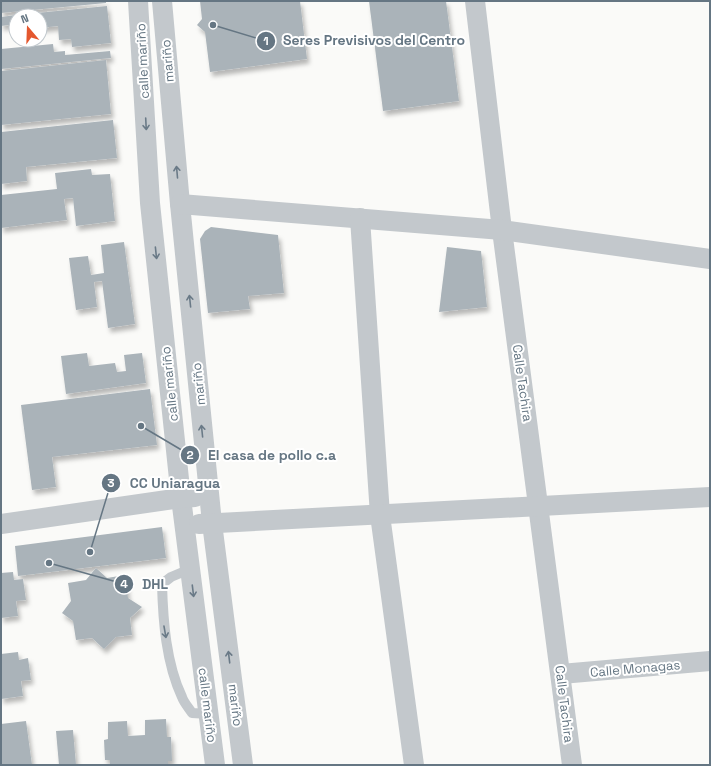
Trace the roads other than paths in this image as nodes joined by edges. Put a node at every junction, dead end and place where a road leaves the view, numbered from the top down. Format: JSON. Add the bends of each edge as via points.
{"nodes":[{"id":1,"x":138,"y":1,"type":"edge"},
{"id":2,"x":162,"y":1,"type":"edge"},
{"id":3,"x":476,"y":1,"type":"edge"},
{"id":4,"x":180,"y":204,"type":"junction"},
{"id":5,"x":360,"y":218,"type":"junction"},
{"id":6,"x":502,"y":230,"type":"junction"},
{"id":7,"x":710,"y":259,"type":"edge"},
{"id":8,"x":209,"y":496,"type":"junction"},
{"id":9,"x":710,"y":497,"type":"edge"},
{"id":10,"x":181,"y":498,"type":"junction"},
{"id":11,"x":539,"y":506,"type":"junction"},
{"id":12,"x":380,"y":515,"type":"junction"},
{"id":13,"x":212,"y":523,"type":"junction"},
{"id":14,"x":1,"y":524,"type":"edge"},
{"id":15,"x":185,"y":524,"type":"junction"},
{"id":16,"x":190,"y":569,"type":"junction"},
{"id":17,"x":710,"y":661,"type":"edge"},
{"id":18,"x":561,"y":674,"type":"junction"},
{"id":19,"x":209,"y":714,"type":"junction"},
{"id":20,"x":215,"y":765,"type":"edge"},
{"id":21,"x":244,"y":765,"type":"edge"},
{"id":22,"x":414,"y":765,"type":"edge"},
{"id":23,"x":572,"y":765,"type":"edge"}],
"edges":[{"from":1,"to":10,"type":"street","name":"calle mariño","one_way":true,"via":[[150,203]]},
{"from":4,"to":2,"type":"street","name":"mariño","one_way":true},
{"from":3,"to":6,"type":"street","name":"Calle Tachira"},
{"from":4,"to":5,"type":"street"},
{"from":8,"to":4,"type":"street","name":"mariño","one_way":true},
{"from":5,"to":6,"type":"street"},
{"from":5,"to":12,"type":"street"},
{"from":6,"to":7,"type":"street"},
{"from":6,"to":11,"type":"street","name":"Calle Tachira"},
{"from":8,"to":10,"type":"street"},
{"from":8,"to":13,"type":"street","name":"mariño"},
{"from":9,"to":11,"type":"street"},
{"from":10,"to":14,"type":"street"},
{"from":10,"to":15,"type":"street","name":"calle mariño"},
{"from":11,"to":12,"type":"street"},
{"from":11,"to":18,"type":"street","name":"Calle Tachira"},
{"from":12,"to":13,"type":"street"},
{"from":12,"to":22,"type":"street"},
{"from":13,"to":15,"type":"street"},
{"from":21,"to":13,"type":"street","name":"mariño","one_way":true},
{"from":15,"to":16,"type":"street","name":"calle mariño"},
{"from":16,"to":19,"type":"street","name":"calle mariño","one_way":true},
{"from":16,"to":19,"type":"lane","one_way":true,"via":[[162,584],[162,615],[171,665],[182,698],[192,713]]},
{"from":17,"to":18,"type":"street","name":"Calle Monagas"},
{"from":18,"to":23,"type":"street","name":"Calle Tachira"},
{"from":19,"to":20,"type":"street","name":"calle mariño"}]}
